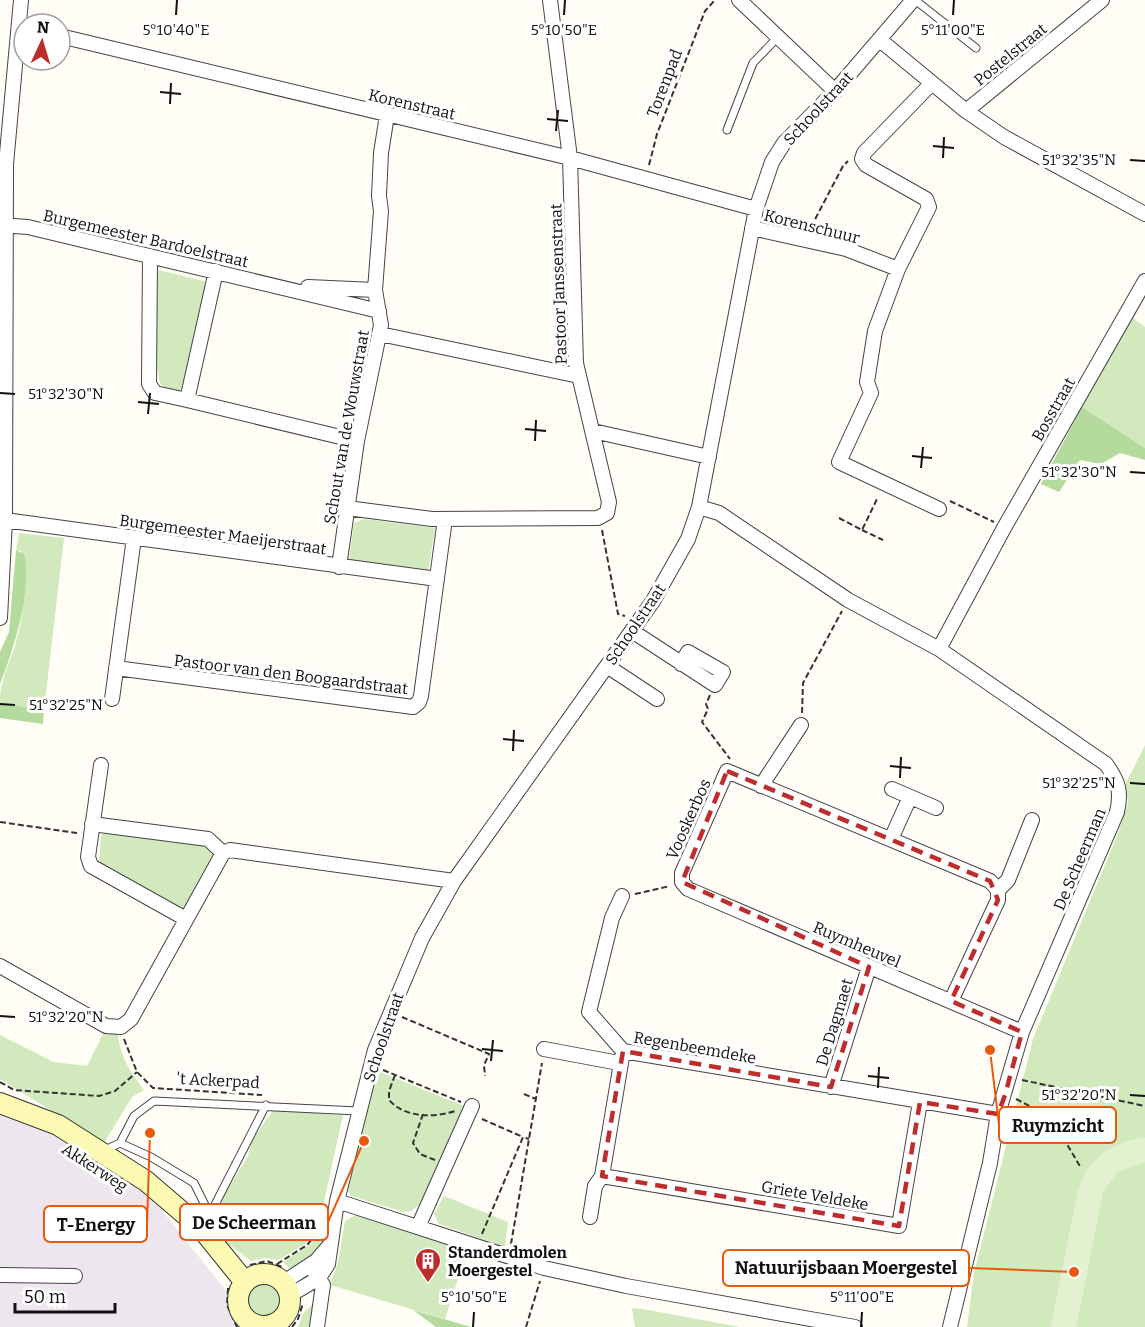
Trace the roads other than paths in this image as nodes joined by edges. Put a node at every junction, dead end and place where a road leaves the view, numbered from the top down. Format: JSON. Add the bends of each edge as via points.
{"nodes":[{"id":1,"x":550,"y":0,"type":"edge"},
{"id":2,"x":739,"y":0,"type":"edge"},
{"id":3,"x":914,"y":0,"type":"edge"},
{"id":4,"x":1102,"y":0,"type":"edge"},
{"id":5,"x":778,"y":37,"type":"junction"},
{"id":6,"x":72,"y":39,"type":"edge"},
{"id":7,"x":880,"y":40,"type":"junction"},
{"id":8,"x":976,"y":48,"type":"dead end"},
{"id":9,"x":12,"y":64,"type":"edge"},
{"id":10,"x":932,"y":83,"type":"junction"},
{"id":11,"x":7,"y":85,"type":"edge"},
{"id":12,"x":835,"y":91,"type":"junction"},
{"id":13,"x":966,"y":111,"type":"junction"},
{"id":14,"x":387,"y":115,"type":"junction"},
{"id":15,"x":727,"y":130,"type":"dead end"},
{"id":16,"x":570,"y":158,"type":"junction"},
{"id":17,"x":756,"y":209,"type":"junction"},
{"id":18,"x":1145,"y":214,"type":"edge"},
{"id":19,"x":2,"y":225,"type":"edge"},
{"id":20,"x":752,"y":228,"type":"junction"},
{"id":21,"x":150,"y":256,"type":"junction"},
{"id":22,"x":898,"y":270,"type":"junction"},
{"id":23,"x":216,"y":271,"type":"junction"},
{"id":24,"x":1145,"y":281,"type":"edge"},
{"id":25,"x":280,"y":286,"type":"junction"},
{"id":26,"x":375,"y":290,"type":"junction"},
{"id":27,"x":379,"y":311,"type":"junction"},
{"id":28,"x":380,"y":334,"type":"junction"},
{"id":29,"x":579,"y":376,"type":"junction"},
{"id":30,"x":187,"y":400,"type":"junction"},
{"id":31,"x":593,"y":431,"type":"junction"},
{"id":32,"x":357,"y":441,"type":"junction"},
{"id":33,"x":709,"y":457,"type":"junction"},
{"id":34,"x":699,"y":507,"type":"junction"},
{"id":35,"x":347,"y":508,"type":"junction"},
{"id":36,"x":939,"y":509,"type":"road end"},
{"id":37,"x":445,"y":519,"type":"junction"},
{"id":38,"x":5,"y":520,"type":"junction"},
{"id":39,"x":134,"y":538,"type":"junction"},
{"id":40,"x":339,"y":567,"type":"junction"},
{"id":41,"x":437,"y":579,"type":"junction"},
{"id":42,"x":0,"y":618,"type":"edge"},
{"id":43,"x":636,"y":626,"type":"junction"},
{"id":44,"x":939,"y":649,"type":"junction"},
{"id":45,"x":607,"y":666,"type":"junction"},
{"id":46,"x":116,"y":668,"type":"junction"},
{"id":47,"x":715,"y":685,"type":"road end"},
{"id":48,"x":112,"y":699,"type":"dead end"},
{"id":49,"x":657,"y":699,"type":"dead end"},
{"id":50,"x":801,"y":725,"type":"road end"},
{"id":51,"x":101,"y":765,"type":"dead end"},
{"id":52,"x":761,"y":786,"type":"junction"},
{"id":53,"x":892,"y":789,"type":"dead end"},
{"id":54,"x":909,"y":797,"type":"junction"},
{"id":55,"x":936,"y":808,"type":"dead end"},
{"id":56,"x":1032,"y":820,"type":"dead end"},
{"id":57,"x":92,"y":830,"type":"junction"},
{"id":58,"x":891,"y":839,"type":"junction"},
{"id":59,"x":223,"y":853,"type":"junction"},
{"id":60,"x":454,"y":881,"type":"junction"},
{"id":61,"x":682,"y":882,"type":"joint"},
{"id":62,"x":998,"y":890,"type":"junction"},
{"id":63,"x":622,"y":896,"type":"road end"},
{"id":64,"x":186,"y":919,"type":"junction"},
{"id":65,"x":0,"y":966,"type":"edge"},
{"id":66,"x":869,"y":966,"type":"junction"},
{"id":67,"x":951,"y":1001,"type":"junction"},
{"id":68,"x":1023,"y":1032,"type":"junction"},
{"id":69,"x":544,"y":1049,"type":"road end"},
{"id":70,"x":621,"y":1057,"type":"junction"},
{"id":71,"x":831,"y":1088,"type":"junction"},
{"id":72,"x":0,"y":1089,"type":"edge"},
{"id":73,"x":920,"y":1102,"type":"junction"},
{"id":74,"x":0,"y":1103,"type":"edge"},
{"id":75,"x":266,"y":1105,"type":"junction"},
{"id":76,"x":470,"y":1109,"type":"road end"},
{"id":77,"x":358,"y":1111,"type":"junction"},
{"id":78,"x":998,"y":1114,"type":"junction"},
{"id":79,"x":48,"y":1120,"type":"junction"},
{"id":80,"x":112,"y":1147,"type":"junction"},
{"id":81,"x":602,"y":1176,"type":"junction"},
{"id":82,"x":337,"y":1201,"type":"junction"},
{"id":83,"x":590,"y":1217,"type":"dead end"},
{"id":84,"x":207,"y":1226,"type":"junction"},
{"id":85,"x":418,"y":1227,"type":"junction"},
{"id":86,"x":329,"y":1246,"type":"junction"},
{"id":87,"x":310,"y":1265,"type":"junction"},
{"id":88,"x":0,"y":1275,"type":"edge"},
{"id":89,"x":75,"y":1276,"type":"dead end"},
{"id":90,"x":245,"y":1276,"type":"junction"},
{"id":91,"x":319,"y":1278,"type":"junction"},
{"id":92,"x":288,"y":1287,"type":"junction"},
{"id":93,"x":284,"y":1325,"type":"edge"},
{"id":94,"x":317,"y":1327,"type":"edge"},
{"id":95,"x":855,"y":1327,"type":"edge"},
{"id":96,"x":950,"y":1327,"type":"edge"}],
"edges":[{"from":1,"to":16,"type":"street","name":"Pastoor Janssenstraat"},
{"from":2,"to":5,"type":"street"},
{"from":3,"to":7,"type":"street","name":"Schoolstraat"},
{"from":3,"to":8,"type":"lane"},
{"from":4,"to":13,"type":"street","name":"Postelstraat"},
{"from":5,"to":12,"type":"street"},
{"from":5,"to":15,"type":"lane","via":[[753,63]]},
{"from":6,"to":14,"type":"street","name":"Korenstraat"},
{"from":7,"to":10,"type":"street"},
{"from":7,"to":12,"type":"street","name":"Schoolstraat"},
{"from":9,"to":11,"type":"street"},
{"from":10,"to":13,"type":"street"},
{"from":10,"to":22,"type":"street","via":[[862,159],[926,199],[929,207]]},
{"from":11,"to":19,"type":"street"},
{"from":12,"to":17,"type":"street","name":"Schoolstraat","via":[[784,143],[772,162]]},
{"from":13,"to":18,"type":"street","via":[[1004,137]]},
{"from":14,"to":16,"type":"street","name":"Korenstraat"},
{"from":14,"to":26,"type":"street","name":"Schout van de Wouwstraat","via":[[381,153],[381,222]]},
{"from":16,"to":17,"type":"street","name":"Korenstraat"},
{"from":16,"to":29,"type":"street","name":"Pastoor Janssenstraat"},
{"from":17,"to":20,"type":"street","name":"Schoolstraat"},
{"from":19,"to":21,"type":"street","name":"Burgemeester Bardoelstraat","via":[[28,227]]},
{"from":19,"to":38,"type":"street"},
{"from":20,"to":22,"type":"street","name":"Korenschuur","via":[[846,249]]},
{"from":20,"to":33,"type":"street","name":"Schoolstraat"},
{"from":21,"to":23,"type":"street","name":"Burgemeester Bardoelstraat"},
{"from":21,"to":30,"type":"street","via":[[149,384],[155,393]]},
{"from":22,"to":36,"type":"street","via":[[874,331],[867,382],[871,393],[839,462]]},
{"from":23,"to":25,"type":"street","name":"Burgemeester Bardoelstraat"},
{"from":23,"to":30,"type":"street"},
{"from":24,"to":44,"type":"street","name":"Bosstraat"},
{"from":25,"to":26,"type":"street","name":"Burgemeester Bardoelstraat"},
{"from":25,"to":27,"type":"street","name":"Burgemeester Bardoelstraat"},
{"from":26,"to":27,"type":"street","name":"Schout van de Wouwstraat"},
{"from":27,"to":28,"type":"street","name":"Schout van de Wouwstraat"},
{"from":28,"to":29,"type":"street"},
{"from":28,"to":32,"type":"street","name":"Schout van de Wouwstraat"},
{"from":29,"to":31,"type":"street","name":"Pastoor Janssenstraat"},
{"from":30,"to":32,"type":"street"},
{"from":31,"to":33,"type":"street"},
{"from":31,"to":37,"type":"street","name":"Pastoor Janssenstraat","via":[[609,502],[602,515]]},
{"from":32,"to":35,"type":"street","name":"Schout van de Wouwstraat"},
{"from":33,"to":34,"type":"street","name":"Schoolstraat"},
{"from":34,"to":43,"type":"street","name":"Schoolstraat","via":[[683,548]]},
{"from":34,"to":44,"type":"street","name":"De Scheerman","via":[[719,513],[848,600]]},
{"from":35,"to":37,"type":"street"},
{"from":35,"to":40,"type":"street","name":"Schout van de Wouwstraat"},
{"from":37,"to":41,"type":"street","name":"Pastoor van den Boogaardstraat"},
{"from":38,"to":39,"type":"street","name":"Burgemeester Maeijerstraat"},
{"from":38,"to":42,"type":"street"},
{"from":39,"to":40,"type":"street","name":"Burgemeester Maeijerstraat"},
{"from":39,"to":46,"type":"street"},
{"from":40,"to":41,"type":"street","name":"Burgemeester Maeijerstraat"},
{"from":41,"to":46,"type":"street","name":"Pastoor van den Boogaardstraat","via":[[421,696],[413,707]]},
{"from":43,"to":45,"type":"street","name":"Schoolstraat"},
{"from":43,"to":47,"type":"street","via":[[681,664]]},
{"from":44,"to":68,"type":"street","name":"De Scheerman","via":[[1106,764],[1117,779],[1121,795]]},
{"from":45,"to":49,"type":"street"},
{"from":45,"to":60,"type":"street","name":"Schoolstraat"},
{"from":46,"to":48,"type":"street"},
{"from":50,"to":52,"type":"street"},
{"from":51,"to":57,"type":"street"},
{"from":52,"to":58,"type":"street","name":"Vooskerbos"},
{"from":52,"to":61,"type":"street","name":"Vooskerbos","via":[[727,771],[682,873]]},
{"from":53,"to":54,"type":"street"},
{"from":54,"to":55,"type":"street"},
{"from":54,"to":58,"type":"street"},
{"from":56,"to":62,"type":"street","via":[[1008,880]]},
{"from":57,"to":59,"type":"street","via":[[208,839]]},
{"from":57,"to":64,"type":"street","via":[[88,857],[91,866]]},
{"from":58,"to":62,"type":"street","name":"Vooskerbos","via":[[990,881]]},
{"from":59,"to":60,"type":"street","via":[[238,849]]},
{"from":59,"to":64,"type":"street"},
{"from":60,"to":77,"type":"street","name":"Schoolstraat","via":[[407,969]]},
{"from":61,"to":66,"type":"street","name":"Ruymheuvel","via":[[688,889]]},
{"from":62,"to":67,"type":"street","via":[[998,900]]},
{"from":63,"to":70,"type":"street","name":"Regenbeemdeke","via":[[612,918],[589,1012]]},
{"from":64,"to":65,"type":"street","via":[[131,1019],[122,1027],[106,1026]]},
{"from":66,"to":67,"type":"street","name":"Ruymheuvel"},
{"from":66,"to":71,"type":"street","name":"De Dagmaet"},
{"from":67,"to":68,"type":"street","name":"Ruymheuvel"},
{"from":68,"to":78,"type":"street","name":"De Scheerman"},
{"from":69,"to":70,"type":"street","name":"Regenbeemdeke"},
{"from":70,"to":71,"type":"street","name":"Regenbeemdeke"},
{"from":70,"to":81,"type":"street"},
{"from":71,"to":73,"type":"street","name":"Regenbeemdeke"},
{"from":72,"to":79,"type":"main road","name":"Akkerweg","via":[[30,1104]]},
{"from":73,"to":78,"type":"street","name":"Regenbeemdeke"},
{"from":73,"to":81,"type":"street","name":"Griete Veldeke","via":[[899,1226]]},
{"from":74,"to":79,"type":"main road","name":"Akkerweg"},
{"from":75,"to":77,"type":"lane"},
{"from":75,"to":80,"type":"lane","via":[[154,1101],[134,1116]]},
{"from":75,"to":84,"type":"lane"},
{"from":76,"to":85,"type":"street"},
{"from":77,"to":82,"type":"street","name":"Schoolstraat"},
{"from":78,"to":96,"type":"street","name":"De Scheerman"},
{"from":79,"to":80,"type":"main road","name":"Akkerweg"},
{"from":80,"to":84,"type":"main road","name":"Akkerweg","via":[[146,1181]]},
{"from":80,"to":84,"type":"lane","via":[[151,1157],[194,1183]]},
{"from":81,"to":83,"type":"street","via":[[595,1186]]},
{"from":82,"to":85,"type":"street"},
{"from":82,"to":86,"type":"street","name":"Schoolstraat"},
{"from":84,"to":90,"type":"main road","name":"Akkerweg"},
{"from":85,"to":95,"type":"street","via":[[544,1268]]},
{"from":86,"to":87,"type":"street"},
{"from":86,"to":91,"type":"street","name":"Schoolstraat","via":[[328,1264]]},
{"from":87,"to":91,"type":"street"},
{"from":87,"to":92,"type":"street"},
{"from":88,"to":89,"type":"street"},
{"from":90,"to":92,"type":"main road","via":[[273,1275]]},
{"from":90,"to":93,"type":"main road","via":[[238,1294],[240,1311],[249,1322]]},
{"from":91,"to":92,"type":"street"},
{"from":91,"to":94,"type":"street","name":"Schoolstraat","via":[[323,1285]]},
{"from":92,"to":93,"type":"main road","via":[[290,1306]]}]}
